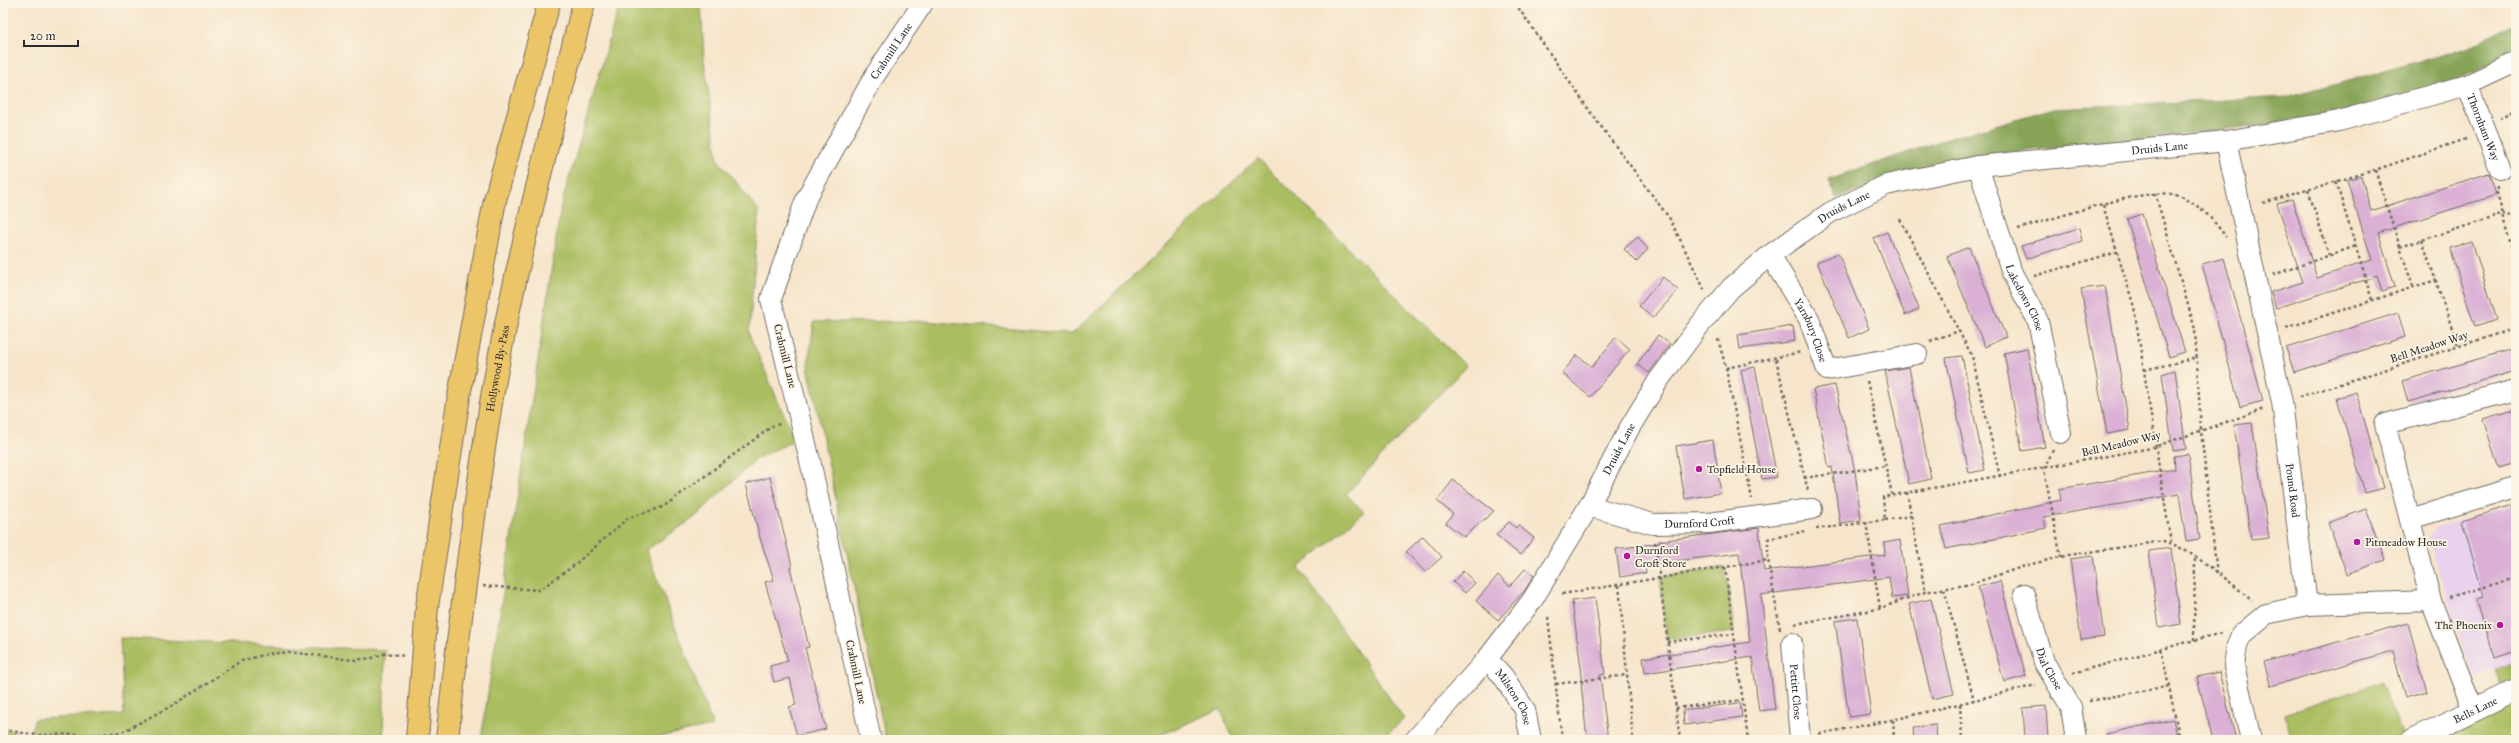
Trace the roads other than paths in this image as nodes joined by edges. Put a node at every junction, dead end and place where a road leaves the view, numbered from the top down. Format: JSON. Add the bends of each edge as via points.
{"nodes":[{"id":1,"x":549,"y":3,"type":"edge"},
{"id":2,"x":584,"y":3,"type":"edge"},
{"id":3,"x":924,"y":3,"type":"edge"},
{"id":4,"x":2516,"y":62,"type":"edge"},
{"id":5,"x":2467,"y":84,"type":"junction"},
{"id":6,"x":2226,"y":141,"type":"junction"},
{"id":7,"x":1978,"y":166,"type":"junction"},
{"id":8,"x":2500,"y":169,"type":"road end"},
{"id":9,"x":1770,"y":255,"type":"junction"},
{"id":10,"x":1917,"y":354,"type":"road end"},
{"id":11,"x":2516,"y":390,"type":"edge"},
{"id":12,"x":2061,"y":433,"type":"road end"},
{"id":13,"x":2516,"y":487,"type":"edge"},
{"id":14,"x":1589,"y":506,"type":"junction"},
{"id":15,"x":1812,"y":509,"type":"road end"},
{"id":16,"x":2410,"y":519,"type":"junction"},
{"id":17,"x":2024,"y":594,"type":"dead end"},
{"id":18,"x":2431,"y":601,"type":"junction"},
{"id":19,"x":2307,"y":605,"type":"junction"},
{"id":20,"x":1792,"y":643,"type":"road end"},
{"id":21,"x":1487,"y":659,"type":"junction"},
{"id":22,"x":2516,"y":690,"type":"edge"},
{"id":23,"x":2473,"y":710,"type":"junction"},
{"id":24,"x":1800,"y":737,"type":"edge"},
{"id":25,"x":417,"y":740,"type":"edge"},
{"id":26,"x":447,"y":740,"type":"edge"},
{"id":27,"x":871,"y":740,"type":"edge"},
{"id":28,"x":1415,"y":740,"type":"edge"},
{"id":29,"x":1531,"y":740,"type":"edge"},
{"id":30,"x":2076,"y":740,"type":"edge"},
{"id":31,"x":2251,"y":740,"type":"edge"},
{"id":32,"x":2413,"y":740,"type":"edge"}],
"edges":[{"from":1,"to":25,"type":"highway","via":[[495,200],[454,428],[427,607]]},
{"from":2,"to":26,"type":"highway","name":"Hollywood By-Pass","via":[[533,202],[491,402],[460,615]]},
{"from":3,"to":27,"type":"street","name":"Crabmill Lane","via":[[875,75],[806,199],[771,299]]},
{"from":4,"to":5,"type":"street","name":"Druids Lane"},
{"from":5,"to":6,"type":"street","name":"Druids Lane","via":[[2339,121]]},
{"from":5,"to":8,"type":"street","name":"Thornham Way"},
{"from":6,"to":7,"type":"street","name":"Druids Lane"},
{"from":6,"to":19,"type":"street","name":"Pound Road","via":[[2282,402]]},
{"from":7,"to":9,"type":"street","name":"Druids Lane","via":[[1886,185],[1860,196],[1831,212]]},
{"from":7,"to":12,"type":"street","name":"Lakedown Close","via":[[2016,282],[2038,321]]},
{"from":9,"to":10,"type":"street","name":"Yarnbury Close","via":[[1809,319],[1827,370]]},
{"from":9,"to":14,"type":"street","name":"Druids Lane","via":[[1731,288],[1658,381],[1630,427]]},
{"from":11,"to":16,"type":"street","via":[[2385,424]]},
{"from":13,"to":16,"type":"street"},
{"from":14,"to":15,"type":"street","name":"Durnford Croft","via":[[1653,524],[1709,523]]},
{"from":14,"to":21,"type":"street","name":"Druids Lane","via":[[1532,599]]},
{"from":16,"to":18,"type":"street"},
{"from":17,"to":30,"type":"street","name":"Dial Close","via":[[2044,662],[2071,707]]},
{"from":18,"to":19,"type":"street"},
{"from":18,"to":23,"type":"street"},
{"from":19,"to":31,"type":"street","via":[[2266,614],[2241,635],[2234,666]]},
{"from":20,"to":24,"type":"street","name":"Pettitt Close"},
{"from":21,"to":28,"type":"street","name":"Druids Lane"},
{"from":21,"to":29,"type":"street","name":"Milston Close","via":[[1503,676],[1525,710]]},
{"from":22,"to":23,"type":"street","name":"Bells Lane"},
{"from":23,"to":32,"type":"street","name":"Bells Lane"}]}
